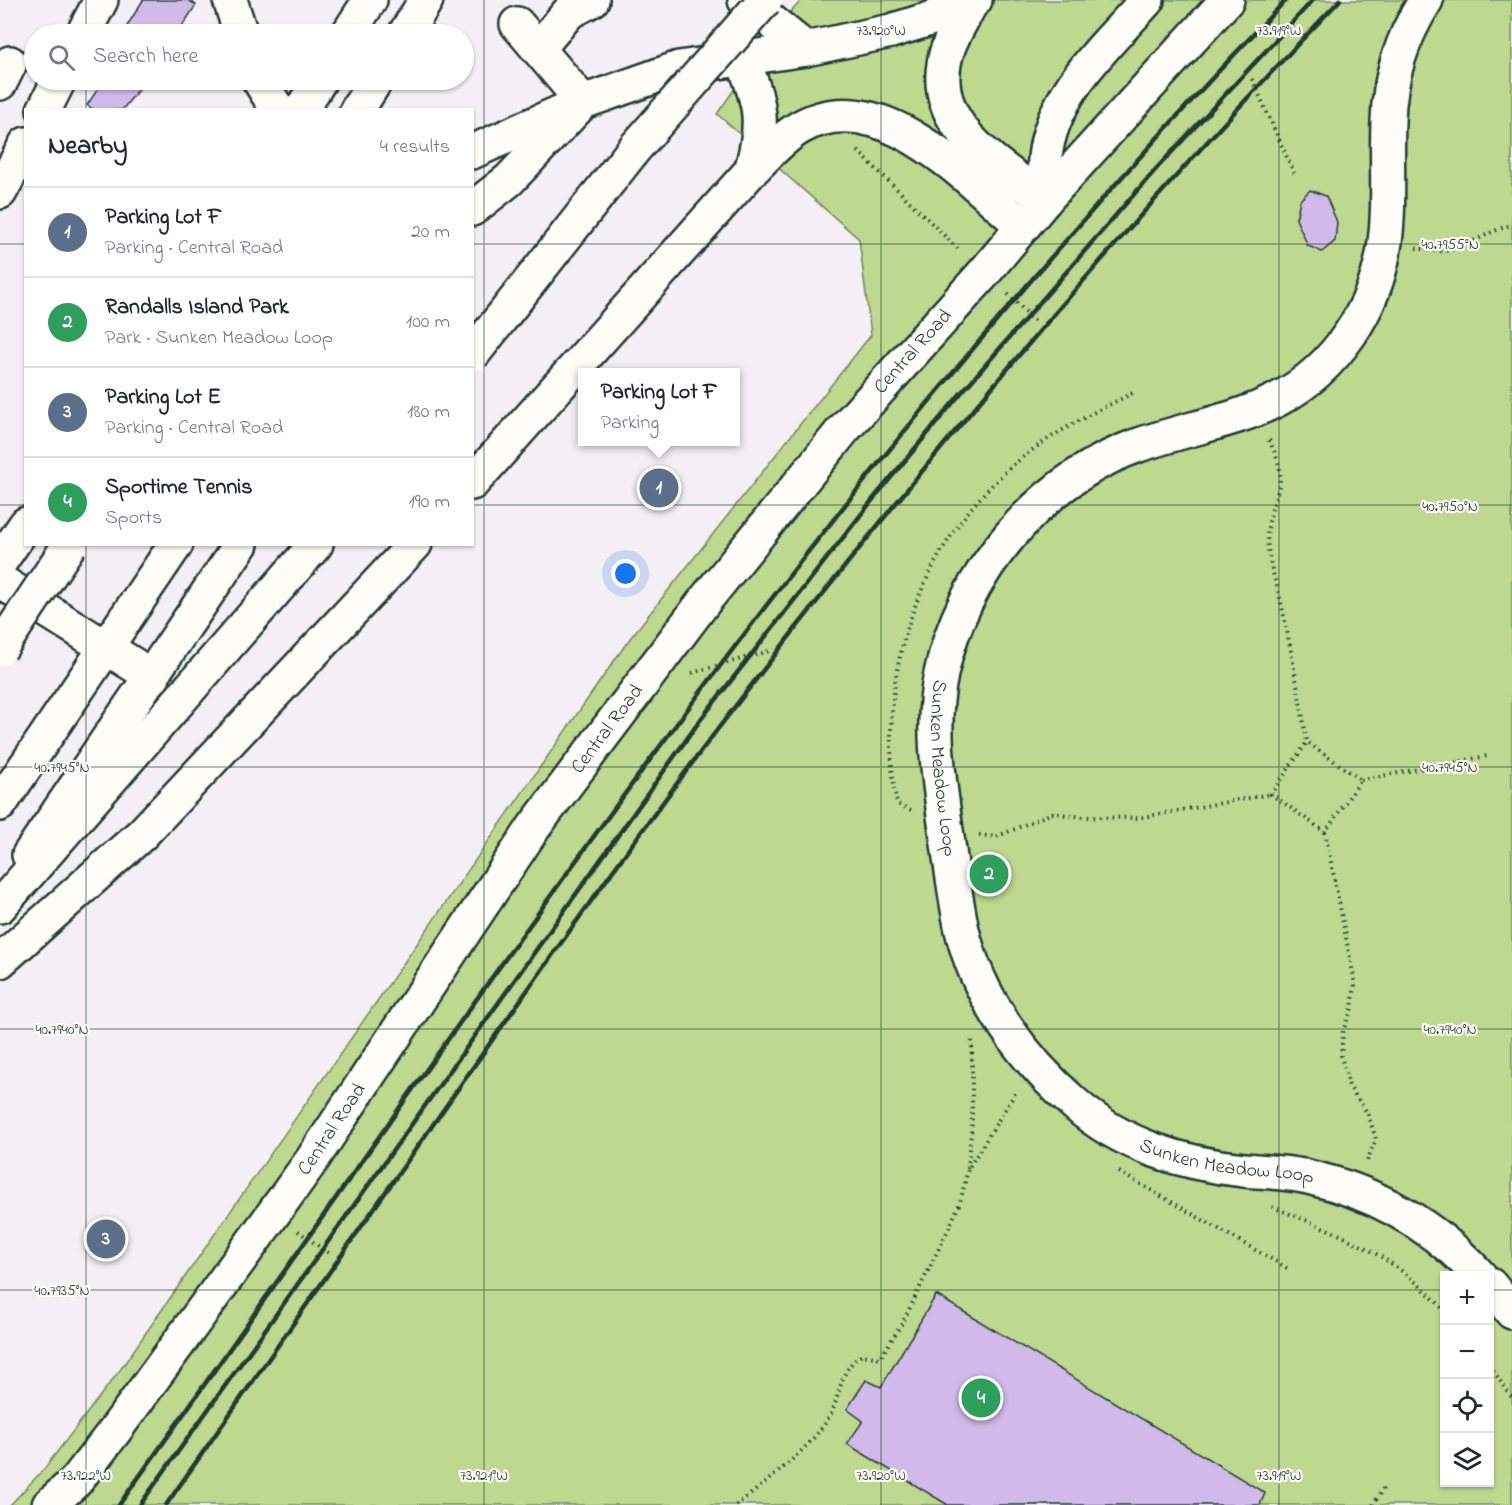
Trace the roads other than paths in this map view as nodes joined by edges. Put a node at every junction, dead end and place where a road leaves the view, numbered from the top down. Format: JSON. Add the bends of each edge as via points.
{"nodes":[{"id":1,"x":101,"y":0,"type":"edge"},
{"id":2,"x":230,"y":0,"type":"edge"},
{"id":3,"x":370,"y":0,"type":"edge"},
{"id":4,"x":426,"y":0,"type":"edge"},
{"id":5,"x":592,"y":0,"type":"edge"},
{"id":6,"x":745,"y":0,"type":"edge"},
{"id":7,"x":765,"y":0,"type":"edge"},
{"id":8,"x":1147,"y":0,"type":"edge"},
{"id":9,"x":1227,"y":0,"type":"edge"},
{"id":10,"x":1426,"y":0,"type":"edge"},
{"id":11,"x":973,"y":1,"type":"edge"},
{"id":12,"x":88,"y":24,"type":"edge"},
{"id":13,"x":238,"y":24,"type":"edge"},
{"id":14,"x":354,"y":24,"type":"edge"},
{"id":15,"x":411,"y":24,"type":"edge"},
{"id":16,"x":517,"y":24,"type":"dead end"},
{"id":17,"x":538,"y":49,"type":"junction"},
{"id":18,"x":806,"y":49,"type":"junction"},
{"id":19,"x":742,"y":58,"type":"junction"},
{"id":20,"x":54,"y":90,"type":"edge"},
{"id":21,"x":265,"y":90,"type":"edge"},
{"id":22,"x":314,"y":90,"type":"edge"},
{"id":23,"x":370,"y":90,"type":"edge"},
{"id":24,"x":583,"y":102,"type":"junction"},
{"id":25,"x":45,"y":108,"type":"edge"},
{"id":26,"x":277,"y":108,"type":"edge"},
{"id":27,"x":302,"y":108,"type":"edge"},
{"id":28,"x":358,"y":108,"type":"edge"},
{"id":29,"x":24,"y":148,"type":"edge"},
{"id":30,"x":474,"y":151,"type":"edge"},
{"id":31,"x":751,"y":171,"type":"junction"},
{"id":32,"x":0,"y":192,"type":"edge"},
{"id":33,"x":1045,"y":201,"type":"junction"},
{"id":34,"x":474,"y":207,"type":"edge"},
{"id":35,"x":1023,"y":226,"type":"junction"},
{"id":36,"x":474,"y":352,"type":"edge"},
{"id":37,"x":474,"y":481,"type":"edge"},
{"id":38,"x":24,"y":527,"type":"edge"},
{"id":39,"x":69,"y":546,"type":"edge"},
{"id":40,"x":175,"y":546,"type":"edge"},
{"id":41,"x":240,"y":546,"type":"edge"},
{"id":42,"x":314,"y":546,"type":"edge"},
{"id":43,"x":413,"y":546,"type":"edge"},
{"id":44,"x":0,"y":562,"type":"edge"},
{"id":45,"x":0,"y":581,"type":"edge"},
{"id":46,"x":108,"y":648,"type":"junction"},
{"id":47,"x":0,"y":649,"type":"edge"},
{"id":48,"x":153,"y":676,"type":"junction"},
{"id":49,"x":0,"y":804,"type":"edge"},
{"id":50,"x":0,"y":897,"type":"edge"},
{"id":51,"x":0,"y":906,"type":"edge"},
{"id":52,"x":0,"y":961,"type":"edge"},
{"id":53,"x":1476,"y":1271,"type":"edge"},
{"id":54,"x":1494,"y":1290,"type":"edge"},
{"id":55,"x":1512,"y":1312,"type":"edge"},
{"id":56,"x":49,"y":1505,"type":"edge"}],
"edges":[{"from":1,"to":12,"type":"main road"},
{"from":2,"to":13,"type":"main road"},
{"from":3,"to":14,"type":"main road"},
{"from":4,"to":15,"type":"main road"},
{"from":5,"to":17,"type":"main road","via":[[569,12]]},
{"from":6,"to":18,"type":"main road"},
{"from":7,"to":36,"type":"main road","bridge":true,"via":[[635,148]]},
{"from":8,"to":33,"type":"main road","via":[[1076,81],[1058,114],[1045,158]]},
{"from":9,"to":33,"type":"main road","name":"Central Road"},
{"from":10,"to":53,"type":"main road","name":"Sunken Meadow Loop","via":[[1405,41],[1391,91],[1388,225],[1380,273],[1369,303],[1330,360],[1304,382],[1254,412],[1135,447],[1060,486],[1022,523],[975,587],[948,649],[936,706],[939,776],[963,931],[972,962],[983,988],[1021,1050],[1051,1082],[1080,1109],[1107,1126],[1169,1156],[1243,1170],[1306,1176],[1384,1203],[1440,1236]]},
{"from":11,"to":18,"type":"main road","via":[[891,31]]},
{"from":11,"to":33,"type":"main road","via":[[944,63],[942,86],[946,104],[952,120],[964,134]]},
{"from":16,"to":17,"type":"main road"},
{"from":17,"to":24,"type":"main road"},
{"from":18,"to":19,"type":"main road"},
{"from":19,"to":24,"type":"main road","via":[[679,68]]},
{"from":19,"to":31,"type":"main road","via":[[760,114],[758,146]]},
{"from":20,"to":25,"type":"main road"},
{"from":21,"to":26,"type":"main road"},
{"from":22,"to":27,"type":"main road"},
{"from":23,"to":28,"type":"main road"},
{"from":24,"to":30,"type":"main road"},
{"from":24,"to":34,"type":"main road","via":[[509,180]]},
{"from":29,"to":32,"type":"main road"},
{"from":31,"to":35,"type":"main road","via":[[785,138],[811,123],[854,116],[872,118],[924,143]]},
{"from":31,"to":37,"type":"main road"},
{"from":33,"to":35,"type":"main road","name":"Central Road"},
{"from":35,"to":56,"type":"main road","name":"Central Road","via":[[836,439],[593,747],[534,827],[312,1160],[114,1433],[76,1480]]},
{"from":38,"to":44,"type":"main road"},
{"from":39,"to":47,"type":"main road","bridge":true},
{"from":40,"to":46,"type":"main road"},
{"from":41,"to":48,"type":"main road"},
{"from":42,"to":51,"type":"main road"},
{"from":43,"to":52,"type":"main road","via":[[142,834]]},
{"from":45,"to":46,"type":"main road"},
{"from":46,"to":48,"type":"main road"},
{"from":46,"to":49,"type":"main road"},
{"from":48,"to":50,"type":"main road"},
{"from":54,"to":55,"type":"main road"}]}
